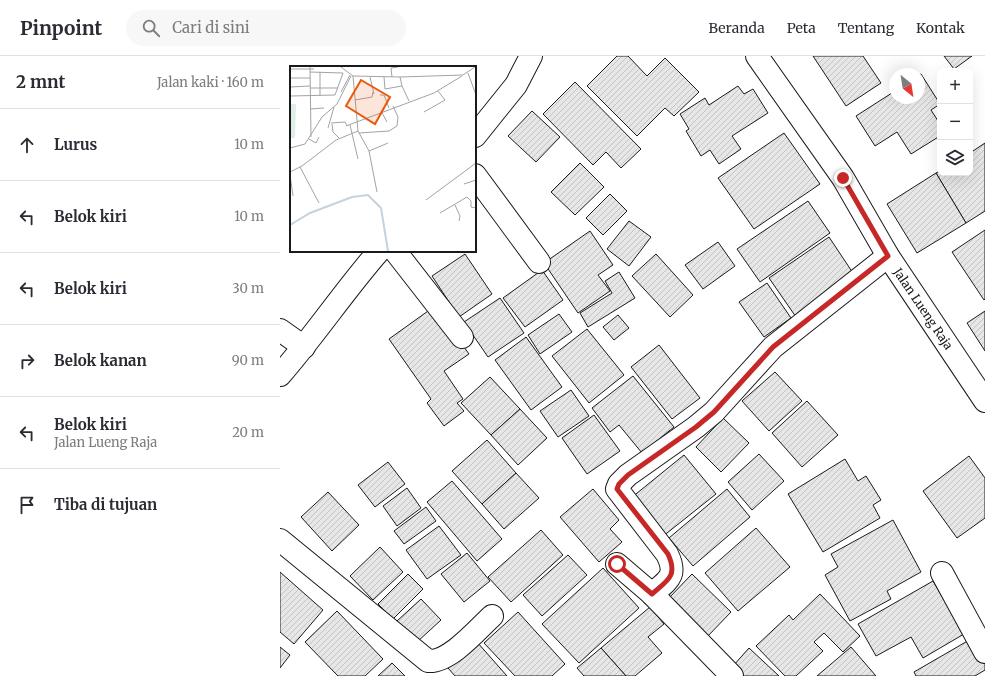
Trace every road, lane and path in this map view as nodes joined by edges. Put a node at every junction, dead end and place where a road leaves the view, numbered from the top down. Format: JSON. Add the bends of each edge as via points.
{"nodes":[{"id":1,"x":531,"y":56,"type":"edge"},
{"id":2,"x":757,"y":56,"type":"edge"},
{"id":3,"x":476,"y":135,"type":"edge"},
{"id":4,"x":476,"y":176,"type":"edge"},
{"id":5,"x":377,"y":252,"type":"edge"},
{"id":6,"x":396,"y":252,"type":"edge"},
{"id":7,"x":888,"y":256,"type":"junction"},
{"id":8,"x":539,"y":262,"type":"dead end"},
{"id":9,"x":280,"y":330,"type":"edge"},
{"id":10,"x":462,"y":337,"type":"dead end"},
{"id":11,"x":304,"y":347,"type":"junction"},
{"id":12,"x":280,"y":375,"type":"edge"},
{"id":13,"x":985,"y":401,"type":"edge"},
{"id":14,"x":280,"y":540,"type":"edge"},
{"id":15,"x":617,"y":564,"type":"dead end"},
{"id":16,"x":942,"y":573,"type":"dead end"},
{"id":17,"x":652,"y":594,"type":"junction"},
{"id":18,"x":492,"y":616,"type":"dead end"},
{"id":19,"x":985,"y":652,"type":"edge"},
{"id":20,"x":732,"y":676,"type":"edge"}],
"edges":[{"from":1,"to":3,"type":"street","via":[[516,85]]},
{"from":2,"to":7,"type":"street","name":"Jalan Lueng Raja","via":[[843,178]]},
{"from":4,"to":8,"type":"street"},
{"from":5,"to":11,"type":"street"},
{"from":6,"to":10,"type":"street"},
{"from":7,"to":13,"type":"street","name":"Jalan Lueng Raja"},
{"from":7,"to":17,"type":"street","via":[[773,347],[714,412],[619,484],[617,489],[668,554],[673,565],[669,579]]},
{"from":9,"to":11,"type":"street"},
{"from":11,"to":12,"type":"street"},
{"from":14,"to":18,"type":"street","via":[[428,661],[439,660],[449,654]]},
{"from":15,"to":17,"type":"street"},
{"from":16,"to":19,"type":"street"},
{"from":17,"to":20,"type":"street"}]}
